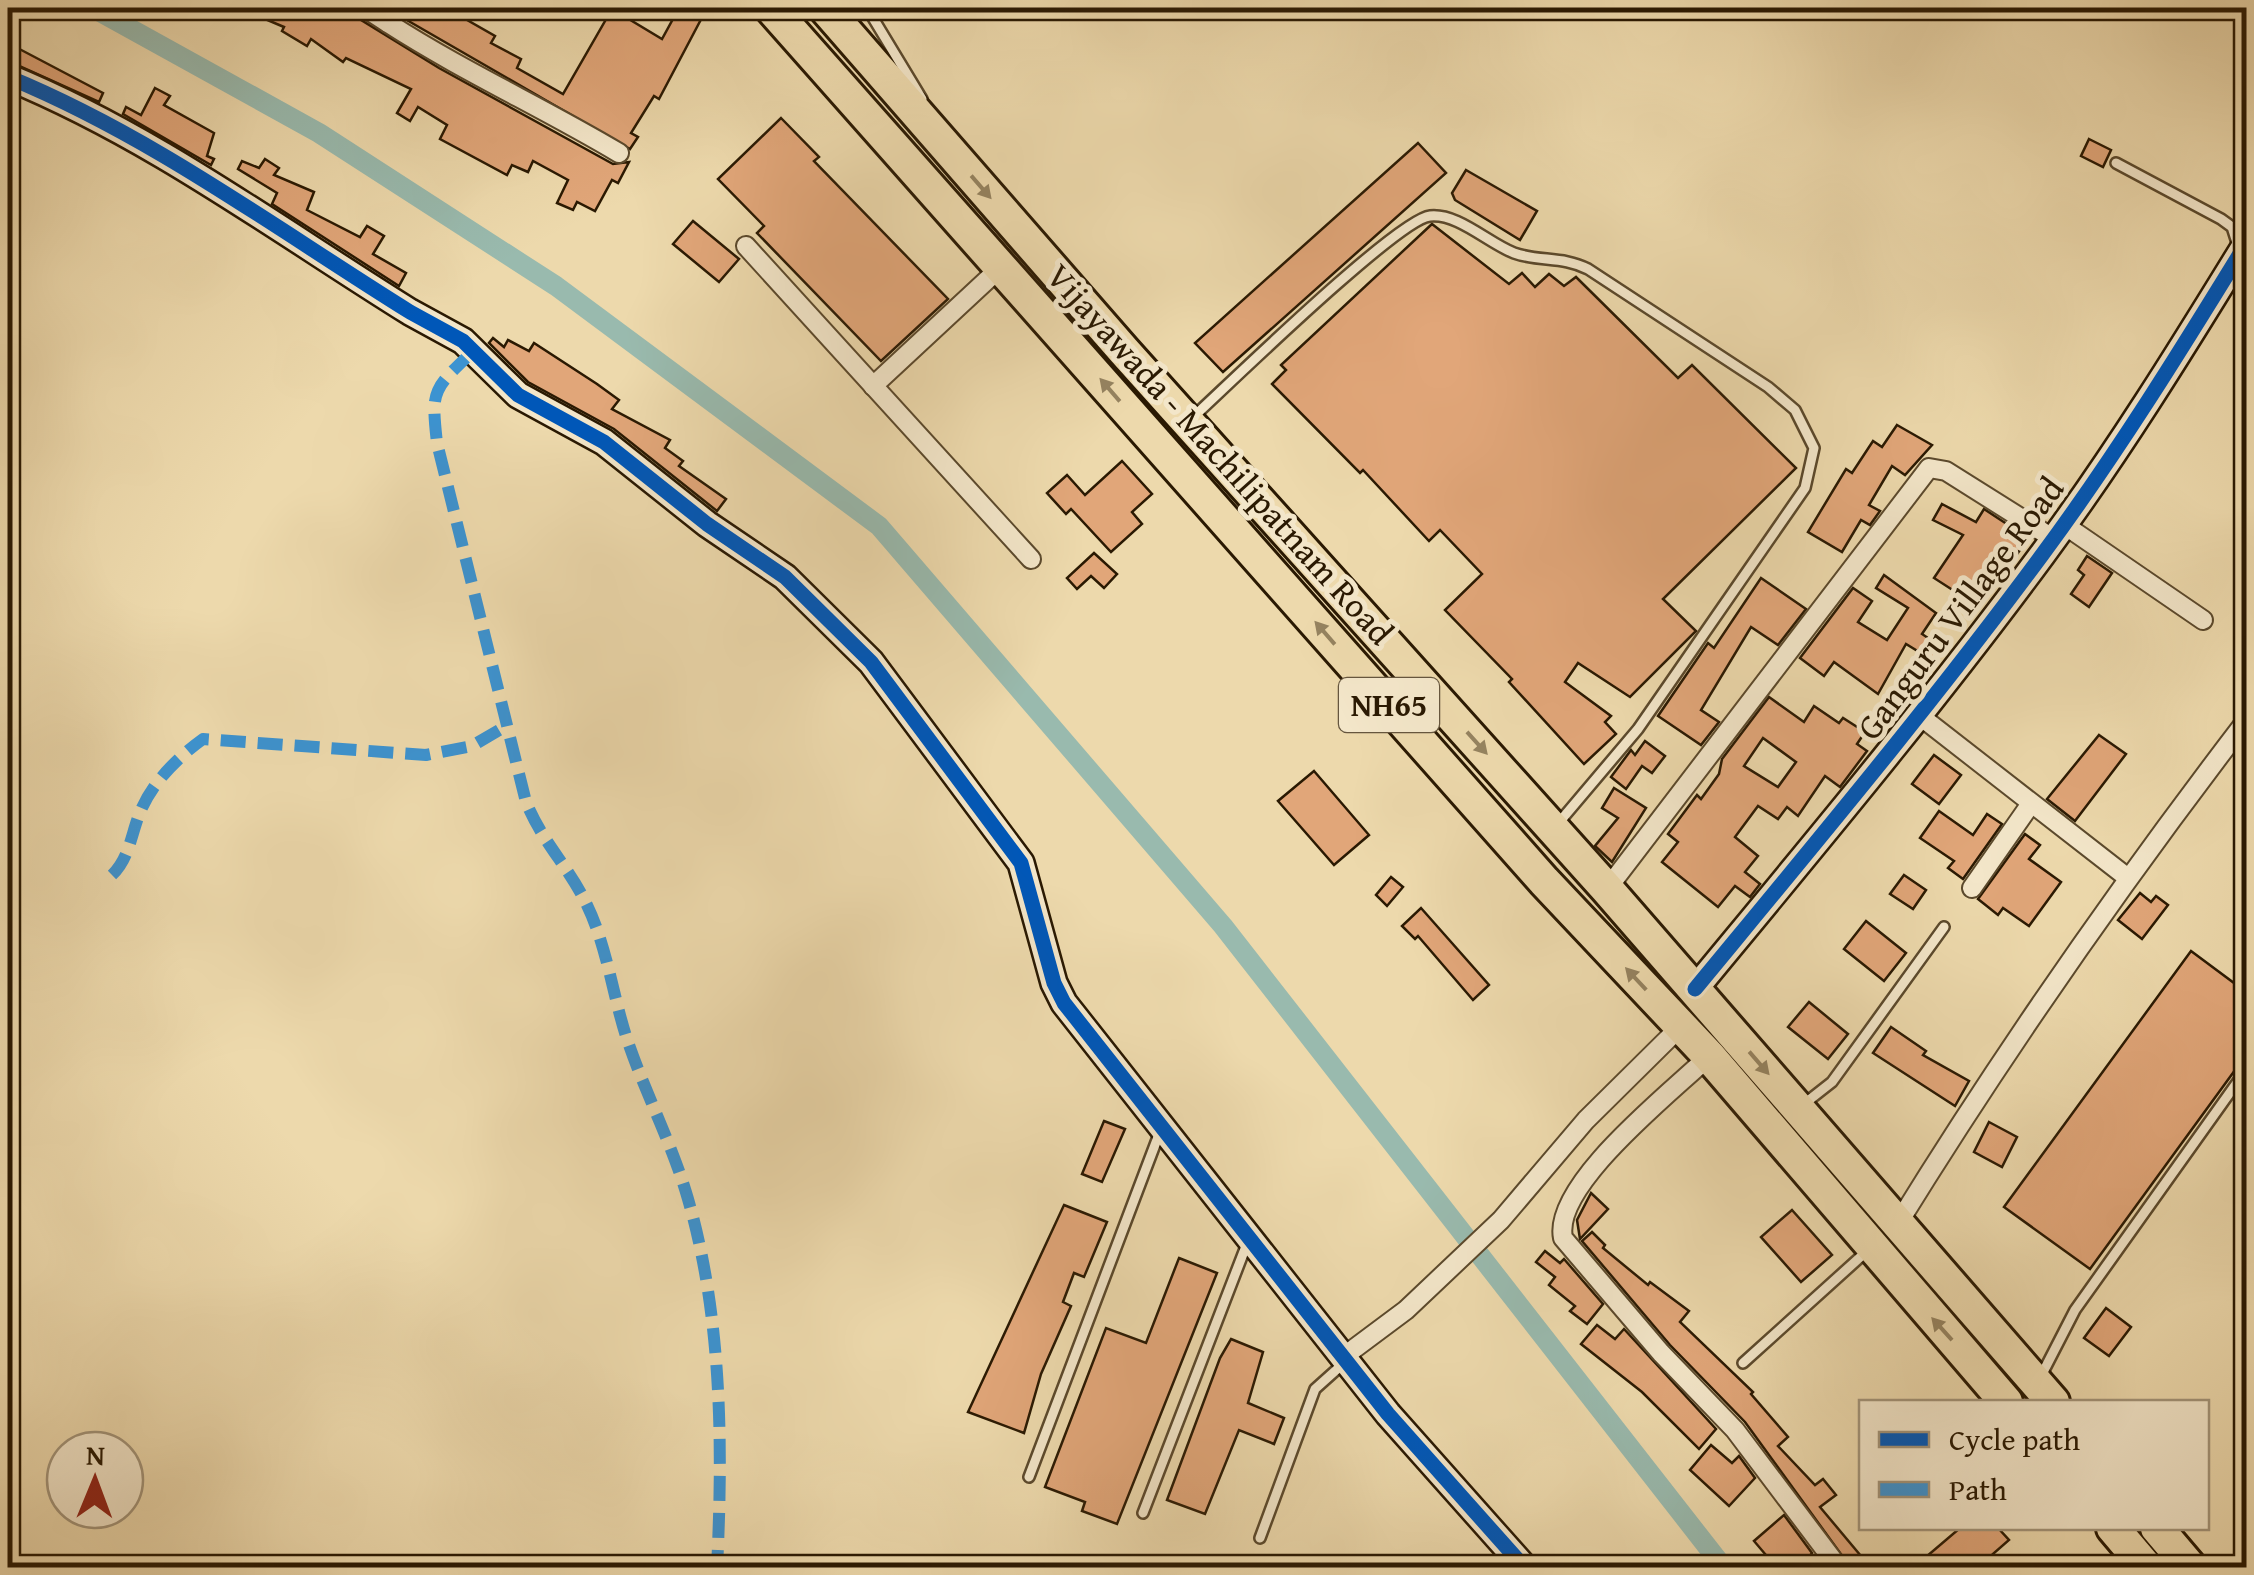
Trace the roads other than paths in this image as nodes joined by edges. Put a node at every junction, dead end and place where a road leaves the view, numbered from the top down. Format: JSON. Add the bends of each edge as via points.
{"nodes":[{"id":1,"x":365,"y":8,"type":"edge"},
{"id":2,"x":771,"y":8,"type":"edge"},
{"id":3,"x":825,"y":8,"type":"edge"},
{"id":4,"x":868,"y":8,"type":"edge"},
{"id":5,"x":392,"y":15,"type":"edge"},
{"id":6,"x":8,"y":77,"type":"edge"},
{"id":7,"x":946,"y":148,"type":"junction"},
{"id":8,"x":619,"y":153,"type":"dead end"},
{"id":9,"x":2116,"y":163,"type":"dead end"},
{"id":10,"x":746,"y":246,"type":"dead end"},
{"id":11,"x":2243,"y":249,"type":"edge"},
{"id":12,"x":1001,"y":268,"type":"junction"},
{"id":13,"x":873,"y":386,"type":"junction"},
{"id":14,"x":1189,"y":421,"type":"junction"},
{"id":15,"x":2059,"y":531,"type":"junction"},
{"id":16,"x":1032,"y":558,"type":"dead end"},
{"id":17,"x":2203,"y":620,"type":"dead end"},
{"id":18,"x":1920,"y":716,"type":"junction"},
{"id":19,"x":2246,"y":721,"type":"edge"},
{"id":20,"x":2030,"y":805,"type":"junction"},
{"id":21,"x":1554,"y":829,"type":"junction"},
{"id":22,"x":2128,"y":878,"type":"junction"},
{"id":23,"x":1607,"y":888,"type":"junction"},
{"id":24,"x":1972,"y":888,"type":"dead end"},
{"id":25,"x":1944,"y":927,"type":"dead end"},
{"id":26,"x":1696,"y":990,"type":"junction"},
{"id":27,"x":1681,"y":1026,"type":"junction"},
{"id":28,"x":1709,"y":1056,"type":"junction"},
{"id":29,"x":2246,"y":1070,"type":"edge"},
{"id":30,"x":1798,"y":1108,"type":"junction"},
{"id":31,"x":1162,"y":1127,"type":"junction"},
{"id":32,"x":1897,"y":1225,"type":"junction"},
{"id":33,"x":1250,"y":1238,"type":"junction"},
{"id":34,"x":1870,"y":1248,"type":"junction"},
{"id":35,"x":1344,"y":1359,"type":"junction"},
{"id":36,"x":1743,"y":1363,"type":"dead end"},
{"id":37,"x":2045,"y":1393,"type":"edge"},
{"id":38,"x":2004,"y":1400,"type":"edge"},
{"id":39,"x":1029,"y":1477,"type":"dead end"},
{"id":40,"x":1143,"y":1513,"type":"dead end"},
{"id":41,"x":2116,"y":1530,"type":"edge"},
{"id":42,"x":2159,"y":1530,"type":"edge"},
{"id":43,"x":1260,"y":1538,"type":"dead end"},
{"id":44,"x":1526,"y":1568,"type":"edge"},
{"id":45,"x":1839,"y":1568,"type":"edge"},
{"id":46,"x":2147,"y":1568,"type":"edge"},
{"id":47,"x":2191,"y":1568,"type":"edge"}],
"edges":[{"from":1,"to":5,"type":"street"},
{"from":2,"to":12,"type":"highway","name":"Vijayawada - Machilipatnam Road","number":"NH65"},
{"from":3,"to":7,"type":"highway","name":"Vijayawada - Machilipatnam Road","number":"NH65"},
{"from":4,"to":7,"type":"lane"},
{"from":5,"to":8,"type":"street","via":[[480,81],[520,96]]},
{"from":6,"to":31,"type":"street","via":[[102,121],[410,312],[440,324],[518,395],[604,442],[816,604],[871,662],[998,827],[1034,895],[1064,1003]]},
{"from":7,"to":14,"type":"highway","name":"Vijayawada - Machilipatnam Road","number":"NH65","one_way":true},
{"from":9,"to":11,"type":"lane","via":[[2232,228]]},
{"from":10,"to":13,"type":"street"},
{"from":11,"to":15,"type":"street","name":"Ganguru Village Road"},
{"from":12,"to":13,"type":"street"},
{"from":27,"to":12,"type":"highway","name":"Vijayawada - Machilipatnam Road","number":"NH65","one_way":true},
{"from":13,"to":16,"type":"street"},
{"from":14,"to":21,"type":"highway","name":"Vijayawada - Machilipatnam Road","number":"NH65","one_way":true},
{"from":14,"to":21,"type":"lane","via":[[1354,270],[1407,226],[1432,215],[1516,254],[1588,268],[1794,410],[1814,448],[1805,488],[1638,729]]},
{"from":15,"to":17,"type":"street"},
{"from":15,"to":18,"type":"street","name":"Ganguru Village Road"},
{"from":15,"to":23,"type":"street","via":[[1929,468]]},
{"from":18,"to":20,"type":"street"},
{"from":18,"to":26,"type":"street","name":"Ganguru Village Road"},
{"from":19,"to":22,"type":"street"},
{"from":20,"to":22,"type":"street"},
{"from":20,"to":24,"type":"street"},
{"from":21,"to":23,"type":"highway","name":"Vijayawada - Machilipatnam Road","number":"NH65"},
{"from":22,"to":32,"type":"street","via":[[2002,1056]]},
{"from":23,"to":26,"type":"highway","name":"Vijayawada - Machilipatnam Road","number":"NH65"},
{"from":25,"to":30,"type":"lane","via":[[1832,1082]]},
{"from":26,"to":30,"type":"highway","name":"Vijayawada - Machilipatnam Road","number":"NH65","one_way":true},
{"from":27,"to":28,"type":"highway","name":"Vijayawada - Machilipatnam Road","number":"NH65"},
{"from":27,"to":35,"type":"street","via":[[1586,1120],[1500,1220]]},
{"from":28,"to":34,"type":"highway","name":"Vijayawada - Machilipatnam Road","number":"NH65"},
{"from":28,"to":45,"type":"street","via":[[1580,1182],[1561,1227],[1625,1313],[1734,1430]]},
{"from":29,"to":37,"type":"lane","via":[[2085,1296]]},
{"from":30,"to":32,"type":"highway","name":"Vijayawada - Machilipatnam Road","number":"NH65"},
{"from":31,"to":33,"type":"street"},
{"from":31,"to":39,"type":"lane"},
{"from":32,"to":37,"type":"highway","name":"Vijayawada - Machilipatnam Road","number":"NH65"},
{"from":33,"to":35,"type":"street"},
{"from":33,"to":40,"type":"lane"},
{"from":34,"to":36,"type":"lane"},
{"from":38,"to":34,"type":"highway","name":"Vijayawada - Machilipatnam Road","number":"NH65","one_way":true},
{"from":35,"to":43,"type":"lane","via":[[1315,1389]]},
{"from":35,"to":44,"type":"street"},
{"from":41,"to":46,"type":"highway"},
{"from":42,"to":47,"type":"highway"}]}
